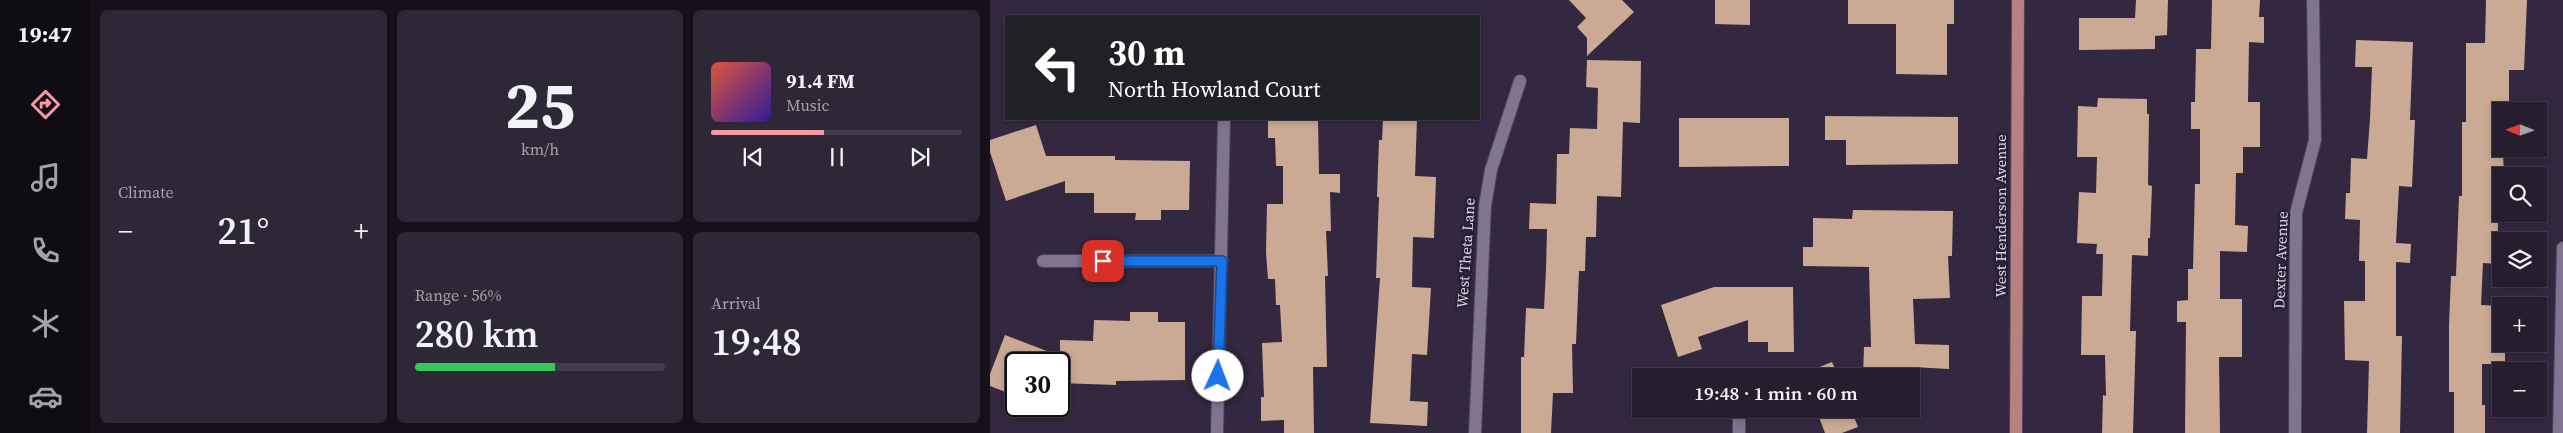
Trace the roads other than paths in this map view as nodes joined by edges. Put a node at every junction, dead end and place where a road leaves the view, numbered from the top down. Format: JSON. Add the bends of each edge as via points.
{"nodes":[{"id":1,"x":2018,"y":0,"type":"edge"},
{"id":2,"x":2313,"y":0,"type":"edge"},
{"id":3,"x":1520,"y":80,"type":"dead end"},
{"id":4,"x":1224,"y":120,"type":"dead end"},
{"id":5,"x":2563,"y":248,"type":"edge"},
{"id":6,"x":1043,"y":261,"type":"dead end"},
{"id":7,"x":1222,"y":261,"type":"junction"},
{"id":8,"x":1740,"y":418,"type":"edge"},
{"id":9,"x":1217,"y":433,"type":"edge"},
{"id":10,"x":1475,"y":433,"type":"edge"},
{"id":11,"x":1739,"y":433,"type":"edge"},
{"id":12,"x":2016,"y":433,"type":"edge"},
{"id":13,"x":2295,"y":433,"type":"edge"},
{"id":14,"x":2559,"y":433,"type":"edge"}],
"edges":[{"from":1,"to":12,"type":"main road","name":"West Henderson Avenue"},
{"from":2,"to":13,"type":"street","name":"Dexter Avenue","via":[[2315,140],[2296,213]]},
{"from":3,"to":10,"type":"street","name":"West Theta Lane","via":[[1491,170],[1484,206]]},
{"from":4,"to":7,"type":"street"},
{"from":5,"to":14,"type":"street"},
{"from":6,"to":7,"type":"street"},
{"from":7,"to":9,"type":"street"},
{"from":8,"to":11,"type":"street"}]}
